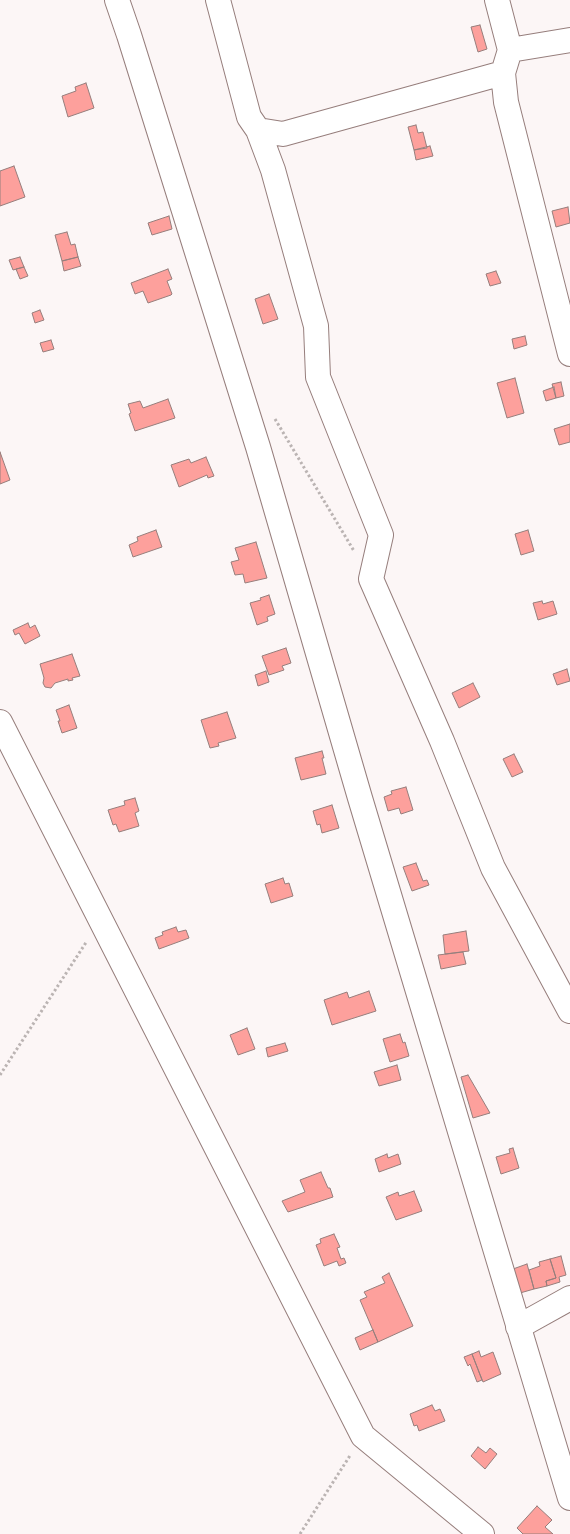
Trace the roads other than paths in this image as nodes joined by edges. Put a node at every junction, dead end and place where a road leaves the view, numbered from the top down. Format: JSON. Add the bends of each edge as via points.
{"nodes":[{"id":1,"x":117,"y":0,"type":"edge"},
{"id":2,"x":218,"y":0,"type":"edge"},
{"id":3,"x":497,"y":0,"type":"edge"},
{"id":4,"x":570,"y":40,"type":"edge"},
{"id":5,"x":510,"y":50,"type":"junction"},
{"id":6,"x":503,"y":73,"type":"junction"},
{"id":7,"x":258,"y":130,"type":"junction"},
{"id":8,"x":570,"y":354,"type":"edge"},
{"id":9,"x":0,"y":722,"type":"edge"},
{"id":10,"x":570,"y":1011,"type":"edge"},
{"id":11,"x":570,"y":1298,"type":"edge"},
{"id":12,"x":518,"y":1327,"type":"junction"},
{"id":13,"x":570,"y":1498,"type":"edge"},
{"id":14,"x":482,"y":1534,"type":"edge"}],
"edges":[{"from":1,"to":12,"type":"street","via":[[258,447]]},
{"from":2,"to":7,"type":"street","via":[[249,117]]},
{"from":3,"to":5,"type":"street"},
{"from":4,"to":5,"type":"street"},
{"from":5,"to":6,"type":"street"},
{"from":6,"to":7,"type":"street","via":[[283,134]]},
{"from":6,"to":8,"type":"street","via":[[506,102]]},
{"from":7,"to":10,"type":"street","via":[[273,170],[316,326],[318,377],[381,536],[371,579],[493,868]]},
{"from":9,"to":14,"type":"street","via":[[363,1436]]},
{"from":11,"to":12,"type":"street"},
{"from":12,"to":13,"type":"street"}]}
